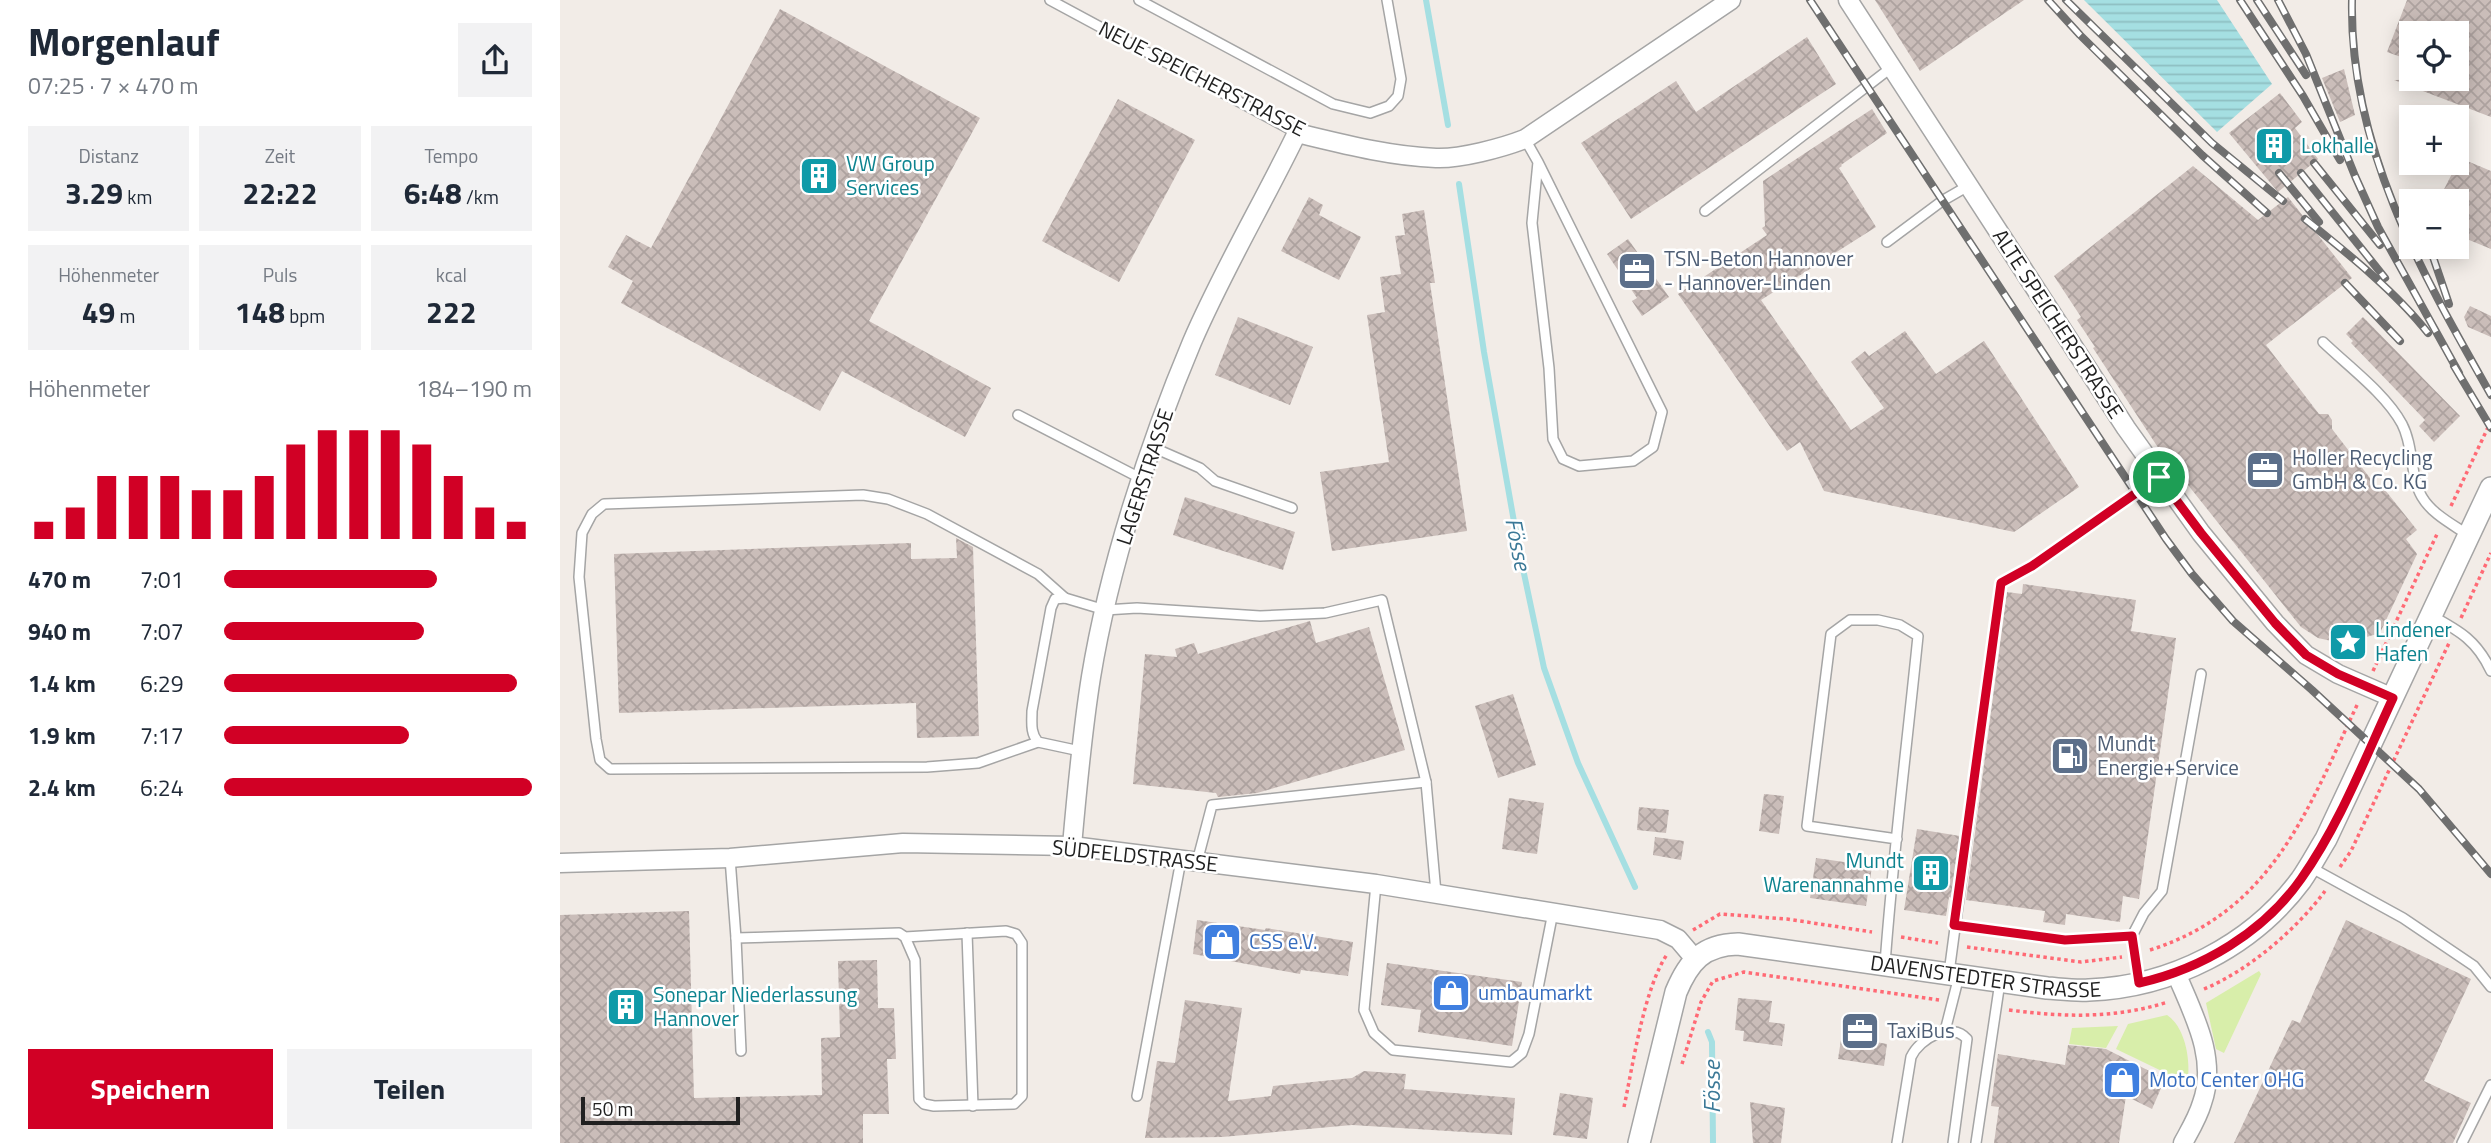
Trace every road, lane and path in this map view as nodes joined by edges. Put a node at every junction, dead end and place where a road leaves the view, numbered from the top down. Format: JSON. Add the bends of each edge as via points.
{"nodes":[{"id":1,"x":1050,"y":0,"type":"edge"},
{"id":2,"x":1139,"y":0,"type":"edge"},
{"id":3,"x":1387,"y":0,"type":"edge"},
{"id":4,"x":1731,"y":0,"type":"edge"},
{"id":5,"x":1848,"y":0,"type":"edge"},
{"id":6,"x":1892,"y":67,"type":"junction"},
{"id":7,"x":1297,"y":133,"type":"junction"},
{"id":8,"x":1525,"y":139,"type":"junction"},
{"id":9,"x":1538,"y":162,"type":"junction"},
{"id":10,"x":1968,"y":186,"type":"junction"},
{"id":11,"x":1704,"y":211,"type":"dead end"},
{"id":12,"x":1887,"y":242,"type":"dead end"},
{"id":13,"x":2323,"y":341,"type":"dead end"},
{"id":14,"x":1018,"y":415,"type":"dead end"},
{"id":15,"x":1152,"y":447,"type":"junction"},
{"id":16,"x":2159,"y":477,"type":"junction"},
{"id":17,"x":1142,"y":479,"type":"junction"},
{"id":18,"x":2491,"y":488,"type":"edge"},
{"id":19,"x":1292,"y":508,"type":"dead end"},
{"id":20,"x":2469,"y":536,"type":"junction"},
{"id":21,"x":1065,"y":598,"type":"junction"},
{"id":22,"x":1105,"y":610,"type":"junction"},
{"id":23,"x":2432,"y":616,"type":"junction"},
{"id":24,"x":2491,"y":671,"type":"edge"},
{"id":25,"x":2201,"y":674,"type":"dead end"},
{"id":26,"x":2393,"y":698,"type":"junction"},
{"id":27,"x":1038,"y":742,"type":"junction"},
{"id":28,"x":1080,"y":751,"type":"junction"},
{"id":29,"x":1426,"y":782,"type":"junction"},
{"id":30,"x":1897,"y":839,"type":"junction"},
{"id":31,"x":1072,"y":846,"type":"junction"},
{"id":32,"x":730,"y":858,"type":"junction"},
{"id":33,"x":1189,"y":861,"type":"junction"},
{"id":34,"x":560,"y":863,"type":"edge"},
{"id":35,"x":2309,"y":867,"type":"junction"},
{"id":36,"x":1376,"y":884,"type":"junction"},
{"id":37,"x":1436,"y":893,"type":"junction"},
{"id":38,"x":1553,"y":912,"type":"junction"},
{"id":39,"x":1954,"y":925,"type":"junction"},
{"id":40,"x":967,"y":933,"type":"junction"},
{"id":41,"x":2132,"y":936,"type":"junction"},
{"id":42,"x":905,"y":937,"type":"junction"},
{"id":43,"x":736,"y":938,"type":"junction"},
{"id":44,"x":1695,"y":959,"type":"junction"},
{"id":45,"x":1885,"y":965,"type":"junction"},
{"id":46,"x":2176,"y":973,"type":"junction"},
{"id":47,"x":1954,"y":975,"type":"junction"},
{"id":48,"x":1713,"y":981,"type":"dead end"},
{"id":49,"x":2000,"y":981,"type":"junction"},
{"id":50,"x":2139,"y":983,"type":"junction"},
{"id":51,"x":2491,"y":987,"type":"edge"},
{"id":52,"x":1648,"y":997,"type":"dead end"},
{"id":53,"x":1945,"y":1031,"type":"junction"},
{"id":54,"x":741,"y":1051,"type":"dead end"},
{"id":55,"x":1681,"y":1068,"type":"dead end"},
{"id":56,"x":2491,"y":1085,"type":"edge"},
{"id":57,"x":1137,"y":1096,"type":"dead end"},
{"id":58,"x":973,"y":1106,"type":"junction"},
{"id":59,"x":1622,"y":1116,"type":"dead end"},
{"id":60,"x":1639,"y":1143,"type":"edge"},
{"id":61,"x":1897,"y":1143,"type":"edge"},
{"id":62,"x":1952,"y":1143,"type":"edge"},
{"id":63,"x":1976,"y":1143,"type":"edge"},
{"id":64,"x":2183,"y":1143,"type":"edge"},
{"id":65,"x":2462,"y":1143,"type":"edge"}],
"edges":[{"from":1,"to":7,"type":"lane","name":"NEUE SPEICHERSTRASSE"},
{"from":2,"to":3,"type":"lane","via":[[1333,104],[1370,113],[1389,106],[1398,96],[1401,79]]},
{"from":4,"to":8,"type":"street","name":"NEUE SPEICHERSTRASSE"},
{"from":5,"to":6,"type":"street","name":"ALTE SPEICHERSTRASSE"},
{"from":6,"to":10,"type":"street","name":"ALTE SPEICHERSTRASSE"},
{"from":6,"to":11,"type":"lane"},
{"from":7,"to":8,"type":"street","name":"NEUE SPEICHERSTRASSE","via":[[1367,150],[1438,159]]},
{"from":7,"to":15,"type":"street","name":"LAGERSTRASSE","via":[[1193,341]]},
{"from":8,"to":9,"type":"lane"},
{"from":9,"to":9,"type":"lane","via":[[1662,412],[1653,447],[1633,461],[1579,466],[1563,459],[1553,439],[1532,223]]},
{"from":10,"to":12,"type":"lane"},
{"from":10,"to":16,"type":"street","name":"ALTE SPEICHERSTRASSE"},
{"from":13,"to":20,"type":"lane","via":[[2388,404],[2402,424],[2421,496],[2434,512]]},
{"from":14,"to":17,"type":"lane"},
{"from":15,"to":17,"type":"street","name":"LAGERSTRASSE"},
{"from":15,"to":19,"type":"lane","via":[[1192,464],[1215,481]]},
{"from":16,"to":26,"type":"street","name":"ALTE SPEICHERSTRASSE","via":[[2275,623],[2306,655]]},
{"from":16,"to":39,"type":"lane","via":[[2001,583]]},
{"from":17,"to":22,"type":"street","name":"LAGERSTRASSE"},
{"from":18,"to":20,"type":"street","name":"DAVENSTEDTER STRASSE"},
{"from":20,"to":23,"type":"street","name":"DAVENSTEDTER STRASSE"},
{"from":21,"to":22,"type":"lane"},
{"from":21,"to":27,"type":"lane","via":[[1055,599],[1051,608],[1032,711]]},
{"from":21,"to":27,"type":"lane","via":[[1038,574],[927,514],[863,495],[604,504],[592,514],[582,533],[579,577],[596,739],[600,760],[610,769],[927,767],[978,763]]},
{"from":22,"to":28,"type":"street","name":"LAGERSTRASSE"},
{"from":22,"to":29,"type":"lane","via":[[1260,616],[1325,612],[1382,600]]},
{"from":23,"to":24,"type":"lane","via":[[2462,632],[2483,653]]},
{"from":23,"to":26,"type":"street","name":"DAVENSTEDTER STRASSE"},
{"from":25,"to":41,"type":"lane","via":[[2162,891]]},
{"from":26,"to":35,"type":"street","name":"DAVENSTEDTER STRASSE"},
{"from":27,"to":28,"type":"lane"},
{"from":28,"to":31,"type":"street","name":"LAGERSTRASSE"},
{"from":29,"to":33,"type":"lane","via":[[1212,805]]},
{"from":29,"to":37,"type":"lane"},
{"from":30,"to":30,"type":"lane","via":[[1918,636],[1878,620],[1850,620],[1831,634],[1807,826]]},
{"from":30,"to":45,"type":"lane"},
{"from":31,"to":32,"type":"street","name":"SÜDFELDSTRASSE","via":[[903,843]]},
{"from":31,"to":33,"type":"street","name":"SÜDFELDSTRASSE"},
{"from":32,"to":34,"type":"street","name":"SÜDFELDSTRASSE"},
{"from":32,"to":43,"type":"lane"},
{"from":33,"to":36,"type":"street","name":"SÜDFELDSTRASSE"},
{"from":33,"to":57,"type":"lane"},
{"from":35,"to":46,"type":"street","name":"DAVENSTEDTER STRASSE","via":[[2269,916],[2225,949]]},
{"from":35,"to":51,"type":"lane","via":[[2403,918],[2474,965]]},
{"from":36,"to":37,"type":"street","name":"SÜDFELDSTRASSE"},
{"from":36,"to":38,"type":"lane","via":[[1364,1010],[1374,1033],[1392,1050],[1511,1062],[1522,1053],[1530,1034]]},
{"from":37,"to":38,"type":"street","name":"SÜDFELDSTRASSE"},
{"from":38,"to":44,"type":"street","name":"SÜDFELDSTRASSE","via":[[1660,930],[1678,939]]},
{"from":39,"to":41,"type":"lane","via":[[2065,940]]},
{"from":39,"to":47,"type":"lane"},
{"from":40,"to":42,"type":"lane"},
{"from":40,"to":58,"type":"lane"},
{"from":40,"to":58,"type":"lane","via":[[1006,931],[1016,934],[1022,943],[1022,1096],[1007,1106]]},
{"from":41,"to":50,"type":"lane"},
{"from":42,"to":43,"type":"lane","via":[[899,933]]},
{"from":42,"to":58,"type":"lane","via":[[915,960],[919,1099],[934,1106]]},
{"from":43,"to":54,"type":"lane"},
{"from":44,"to":45,"type":"street","name":"DAVENSTEDTER STRASSE","via":[[1720,944],[1738,944]]},
{"from":44,"to":60,"type":"street","via":[[1676,992]]},
{"from":45,"to":47,"type":"street","name":"DAVENSTEDTER STRASSE"},
{"from":46,"to":50,"type":"street","name":"DAVENSTEDTER STRASSE"},
{"from":46,"to":64,"type":"street","via":[[2202,1035],[2208,1079]]},
{"from":47,"to":49,"type":"street","name":"DAVENSTEDTER STRASSE"},
{"from":47,"to":53,"type":"lane"},
{"from":48,"to":55,"type":"path","via":[[1701,1002]]},
{"from":49,"to":50,"type":"street","name":"DAVENSTEDTER STRASSE","via":[[2088,990]]},
{"from":49,"to":63,"type":"lane"},
{"from":52,"to":59,"type":"path"},
{"from":53,"to":61,"type":"lane","via":[[1915,1049],[1911,1057]]},
{"from":53,"to":62,"type":"lane","via":[[1967,1039]]},
{"from":56,"to":65,"type":"lane"}]}
